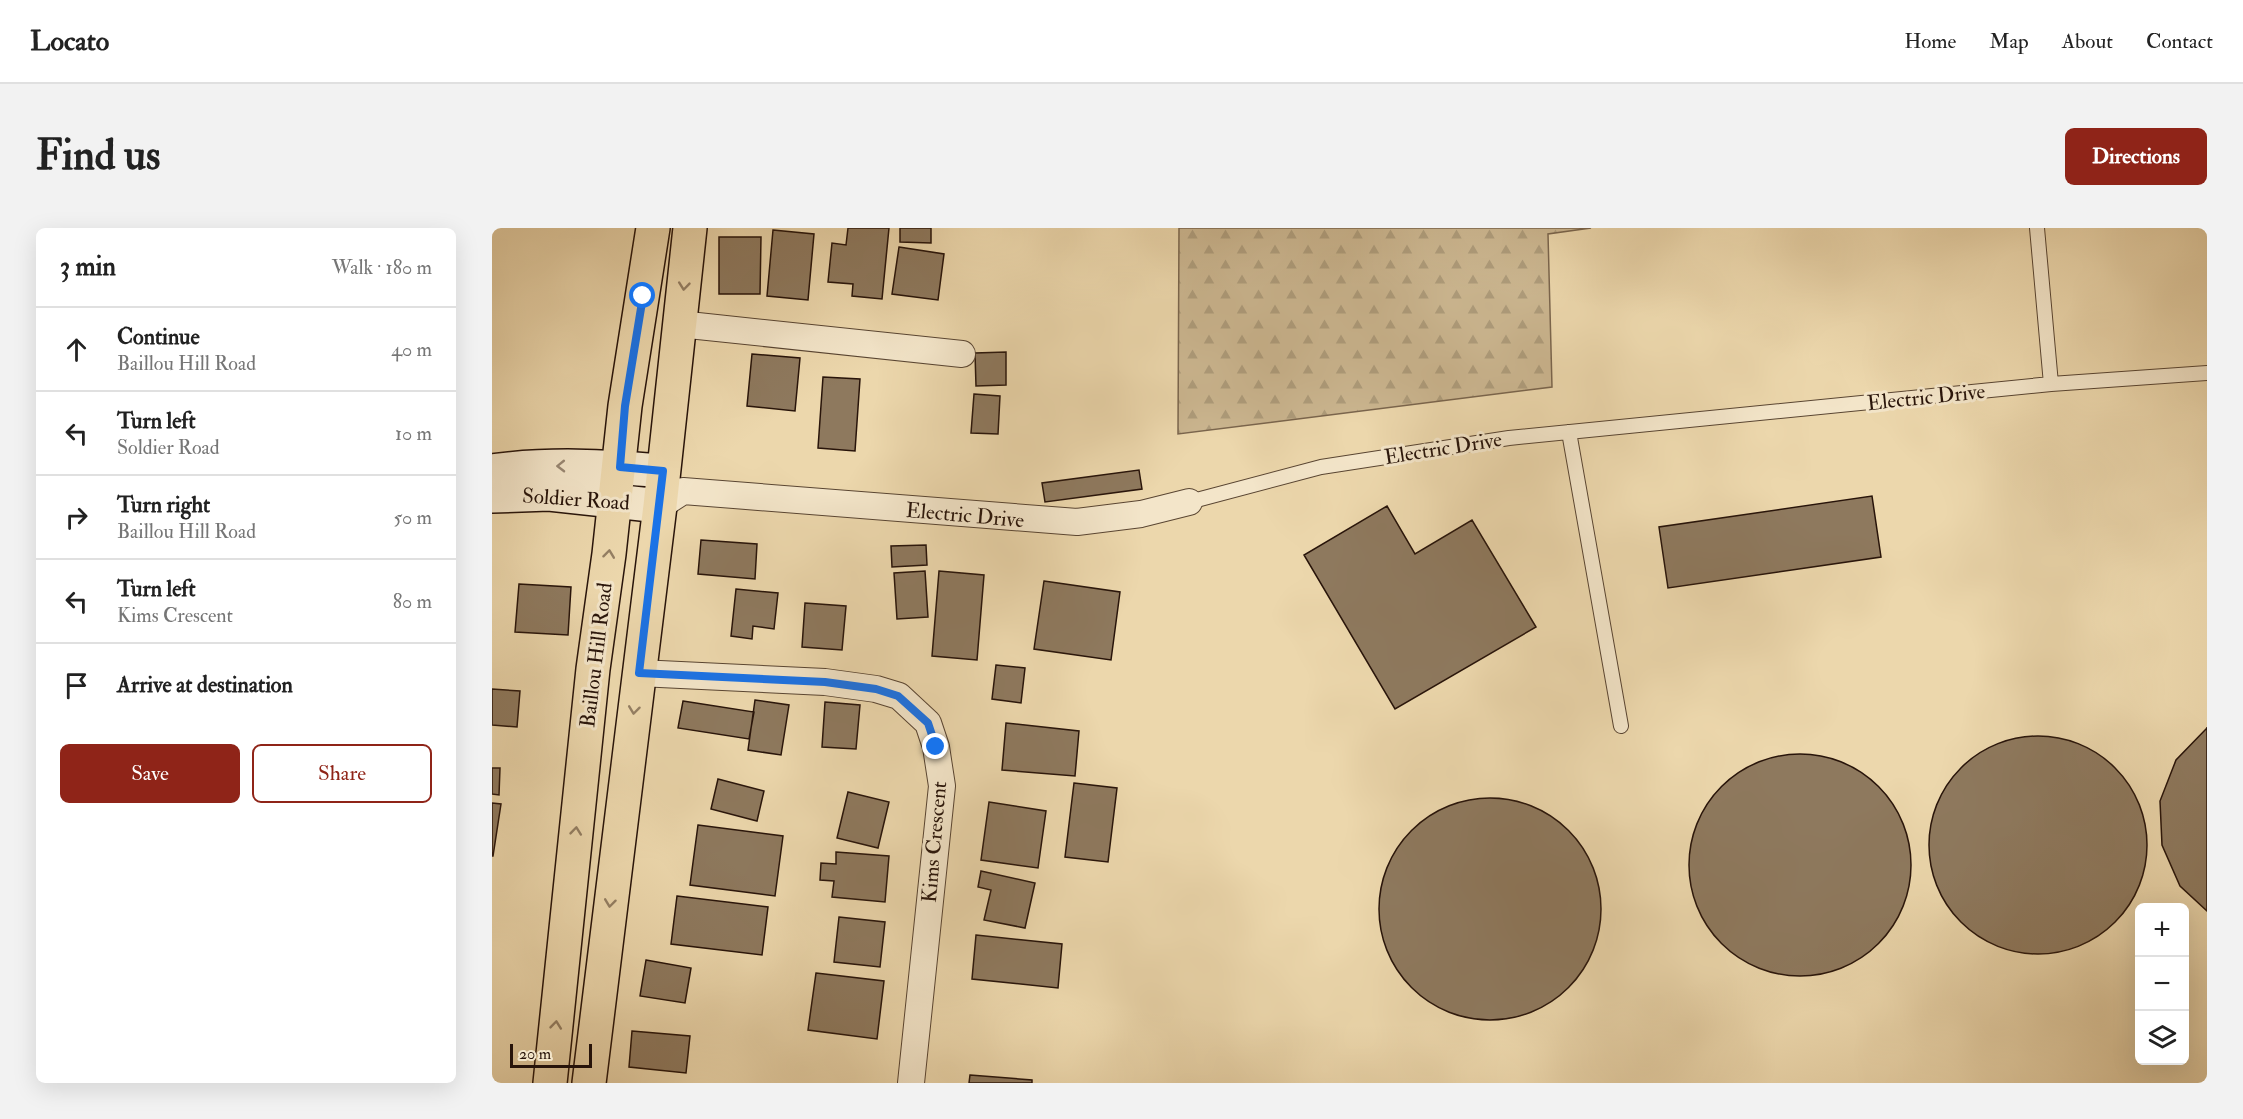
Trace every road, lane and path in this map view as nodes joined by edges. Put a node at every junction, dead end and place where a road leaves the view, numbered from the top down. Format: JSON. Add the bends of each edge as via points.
{"nodes":[{"id":1,"x":653,"y":228,"type":"edge"},
{"id":2,"x":690,"y":228,"type":"edge"},
{"id":3,"x":2037,"y":228,"type":"edge"},
{"id":4,"x":679,"y":324,"type":"junction"},
{"id":5,"x":962,"y":354,"type":"dead end"},
{"id":6,"x":2207,"y":373,"type":"edge"},
{"id":7,"x":2051,"y":384,"type":"junction"},
{"id":8,"x":1569,"y":432,"type":"junction"},
{"id":9,"x":620,"y":467,"type":"junction"},
{"id":10,"x":492,"y":471,"type":"edge"},
{"id":11,"x":669,"y":490,"type":"junction"},
{"id":12,"x":492,"y":496,"type":"edge"},
{"id":13,"x":615,"y":501,"type":"junction"},
{"id":14,"x":1188,"y":502,"type":"joint"},
{"id":15,"x":639,"y":673,"type":"junction"},
{"id":16,"x":1621,"y":726,"type":"dead end"},
{"id":17,"x":550,"y":1083,"type":"edge"},
{"id":18,"x":589,"y":1083,"type":"edge"},
{"id":19,"x":911,"y":1083,"type":"edge"}],
"edges":[{"from":1,"to":9,"type":"main road","name":"Baillou Hill Road","via":[[625,406]]},
{"from":2,"to":4,"type":"main road","name":"Baillou Hill Road","one_way":true},
{"from":3,"to":7,"type":"lane"},
{"from":4,"to":5,"type":"street"},
{"from":4,"to":11,"type":"main road","name":"Baillou Hill Road"},
{"from":6,"to":7,"type":"lane","name":"Electric Drive"},
{"from":7,"to":8,"type":"lane","name":"Electric Drive"},
{"from":8,"to":14,"type":"lane","name":"Electric Drive","via":[[1321,467]]},
{"from":8,"to":16,"type":"lane"},
{"from":9,"to":10,"type":"main road","name":"Soldier Road","one_way":true,"via":[[547,466]]},
{"from":9,"to":11,"type":"main road","name":"Soldier Road"},
{"from":9,"to":13,"type":"main road","name":"Baillou Hill Road"},
{"from":11,"to":13,"type":"main road","name":"Soldier Road"},
{"from":11,"to":14,"type":"street","name":"Electric Drive","via":[[1077,522],[1141,514]]},
{"from":11,"to":15,"type":"main road","name":"Baillou Hill Road"},
{"from":12,"to":13,"type":"main road","name":"Soldier Road","via":[[549,494]]},
{"from":17,"to":13,"type":"main road","name":"Baillou Hill Road","one_way":true,"via":[[593,669]]},
{"from":15,"to":18,"type":"main road","name":"Baillou Hill Road","one_way":true},
{"from":15,"to":19,"type":"street","name":"Kims Crescent","via":[[825,682],[876,689],[898,696],[928,723],[942,786]]}]}
